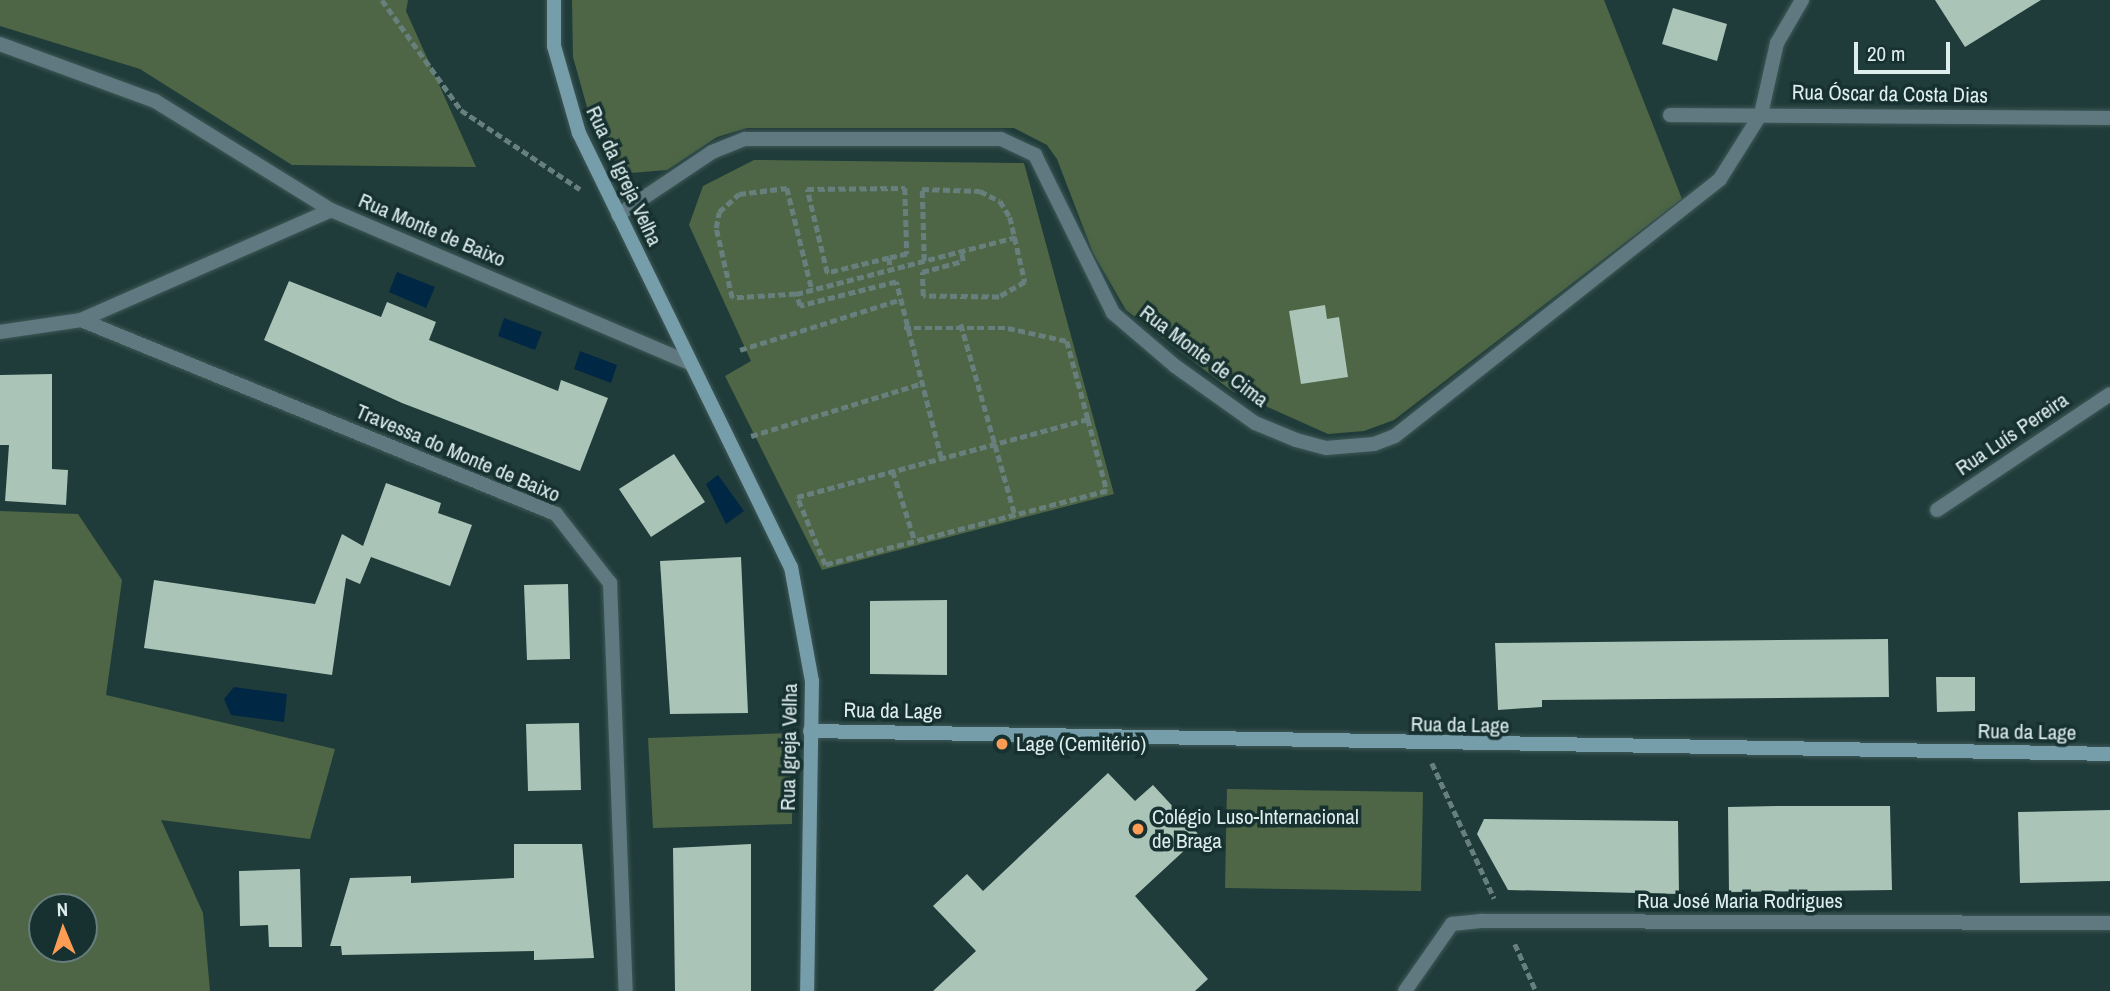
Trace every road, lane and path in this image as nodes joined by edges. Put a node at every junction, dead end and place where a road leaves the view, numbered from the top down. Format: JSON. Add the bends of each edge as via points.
{"nodes":[{"id":1,"x":382,"y":0,"type":"edge"},
{"id":2,"x":554,"y":0,"type":"edge"},
{"id":3,"x":1802,"y":0,"type":"edge"},
{"id":4,"x":0,"y":44,"type":"edge"},
{"id":5,"x":1670,"y":114,"type":"dead end"},
{"id":6,"x":1761,"y":114,"type":"junction"},
{"id":7,"x":2110,"y":118,"type":"edge"},
{"id":8,"x":584,"y":192,"type":"dead end"},
{"id":9,"x":331,"y":210,"type":"junction"},
{"id":10,"x":618,"y":215,"type":"junction"},
{"id":11,"x":1016,"y":237,"type":"junction"},
{"id":12,"x":961,"y":251,"type":"junction"},
{"id":13,"x":889,"y":258,"type":"junction"},
{"id":14,"x":924,"y":261,"type":"junction"},
{"id":15,"x":891,"y":270,"type":"junction"},
{"id":16,"x":812,"y":290,"type":"junction"},
{"id":17,"x":796,"y":294,"type":"junction"},
{"id":18,"x":899,"y":300,"type":"junction"},
{"id":19,"x":81,"y":320,"type":"junction"},
{"id":20,"x":961,"y":324,"type":"junction"},
{"id":21,"x":904,"y":328,"type":"junction"},
{"id":22,"x":0,"y":332,"type":"edge"},
{"id":23,"x":740,"y":350,"type":"dead end"},
{"id":24,"x":688,"y":362,"type":"junction"},
{"id":25,"x":920,"y":384,"type":"junction"},
{"id":26,"x":2110,"y":394,"type":"edge"},
{"id":27,"x":1088,"y":419,"type":"junction"},
{"id":28,"x":749,"y":436,"type":"dead end"},
{"id":29,"x":994,"y":444,"type":"junction"},
{"id":30,"x":941,"y":458,"type":"junction"},
{"id":31,"x":893,"y":471,"type":"junction"},
{"id":32,"x":1937,"y":510,"type":"dead end"},
{"id":33,"x":1015,"y":515,"type":"junction"},
{"id":34,"x":915,"y":541,"type":"junction"},
{"id":35,"x":810,"y":731,"type":"junction"},
{"id":36,"x":1425,"y":746,"type":"junction"},
{"id":37,"x":2110,"y":754,"type":"edge"},
{"id":38,"x":1504,"y":921,"type":"junction"},
{"id":39,"x":2110,"y":923,"type":"edge"},
{"id":40,"x":626,"y":991,"type":"edge"},
{"id":41,"x":807,"y":991,"type":"edge"},
{"id":42,"x":1405,"y":991,"type":"edge"},
{"id":43,"x":1536,"y":991,"type":"edge"}],
"edges":[{"from":1,"to":8,"type":"path","via":[[461,110]]},
{"from":2,"to":10,"type":"street","name":"Rua da Igreja Velha","via":[[562,86]]},
{"from":3,"to":6,"type":"street","name":"Rua Monte de Cima","via":[[1777,43]]},
{"from":4,"to":9,"type":"street","via":[[155,101]]},
{"from":5,"to":6,"type":"street","name":"Rua Óscar da Costa Dias"},
{"from":6,"to":7,"type":"street","name":"Rua Óscar da Costa Dias"},
{"from":6,"to":10,"type":"street","name":"Rua Monte de Cima","via":[[1720,179],[1689,208],[1395,436],[1351,448],[1326,448],[1255,423],[1134,333],[1113,313],[1086,270],[1035,155],[1001,139],[745,139],[712,152]]},
{"from":9,"to":19,"type":"street","name":"Rua Monte de Baixo"},
{"from":9,"to":24,"type":"street","name":"Rua Monte de Baixo"},
{"from":10,"to":24,"type":"street","name":"Rua da Igreja Velha"},
{"from":11,"to":12,"type":"path"},
{"from":11,"to":12,"type":"path","via":[[1026,274],[1012,295],[923,296],[922,272],[963,261]]},
{"from":11,"to":14,"type":"path","via":[[1007,209],[990,194],[922,189]]},
{"from":12,"to":14,"type":"path"},
{"from":13,"to":13,"type":"path","via":[[906,254],[905,188],[807,189],[827,273]]},
{"from":13,"to":15,"type":"path"},
{"from":14,"to":15,"type":"path"},
{"from":15,"to":16,"type":"path"},
{"from":16,"to":17,"type":"path"},
{"from":16,"to":17,"type":"path","via":[[788,188],[739,194],[719,212],[716,228],[732,298]]},
{"from":17,"to":18,"type":"path","via":[[800,306],[895,282]]},
{"from":18,"to":21,"type":"path"},
{"from":18,"to":23,"type":"path"},
{"from":19,"to":22,"type":"street","name":"Rua Monte de Baixo"},
{"from":19,"to":40,"type":"street","name":"Travessa do Monte de Baixo","via":[[556,514],[610,583]]},
{"from":20,"to":21,"type":"path"},
{"from":20,"to":27,"type":"path","via":[[1067,341]]},
{"from":20,"to":29,"type":"path"},
{"from":21,"to":25,"type":"path"},
{"from":24,"to":35,"type":"street","name":"Rua Igreja Velha","via":[[791,567],[812,681]]},
{"from":25,"to":28,"type":"path"},
{"from":25,"to":30,"type":"path"},
{"from":26,"to":32,"type":"street","name":"Rua Luís Pereira"},
{"from":27,"to":29,"type":"path"},
{"from":27,"to":33,"type":"path","via":[[1107,491]]},
{"from":29,"to":30,"type":"path"},
{"from":29,"to":33,"type":"path"},
{"from":30,"to":31,"type":"path"},
{"from":31,"to":34,"type":"path"},
{"from":31,"to":34,"type":"path","via":[[797,497],[825,565]]},
{"from":33,"to":34,"type":"path"},
{"from":35,"to":36,"type":"street","name":"Rua da Lage"},
{"from":35,"to":41,"type":"street","name":"Rua Igreja Velha"},
{"from":36,"to":37,"type":"street","name":"Rua da Lage"},
{"from":36,"to":38,"type":"path"},
{"from":38,"to":39,"type":"street","name":"Rua José Maria Rodrigues"},
{"from":38,"to":42,"type":"street","name":"Rua José Maria Rodrigues","via":[[1452,925]]},
{"from":38,"to":43,"type":"path"}]}
